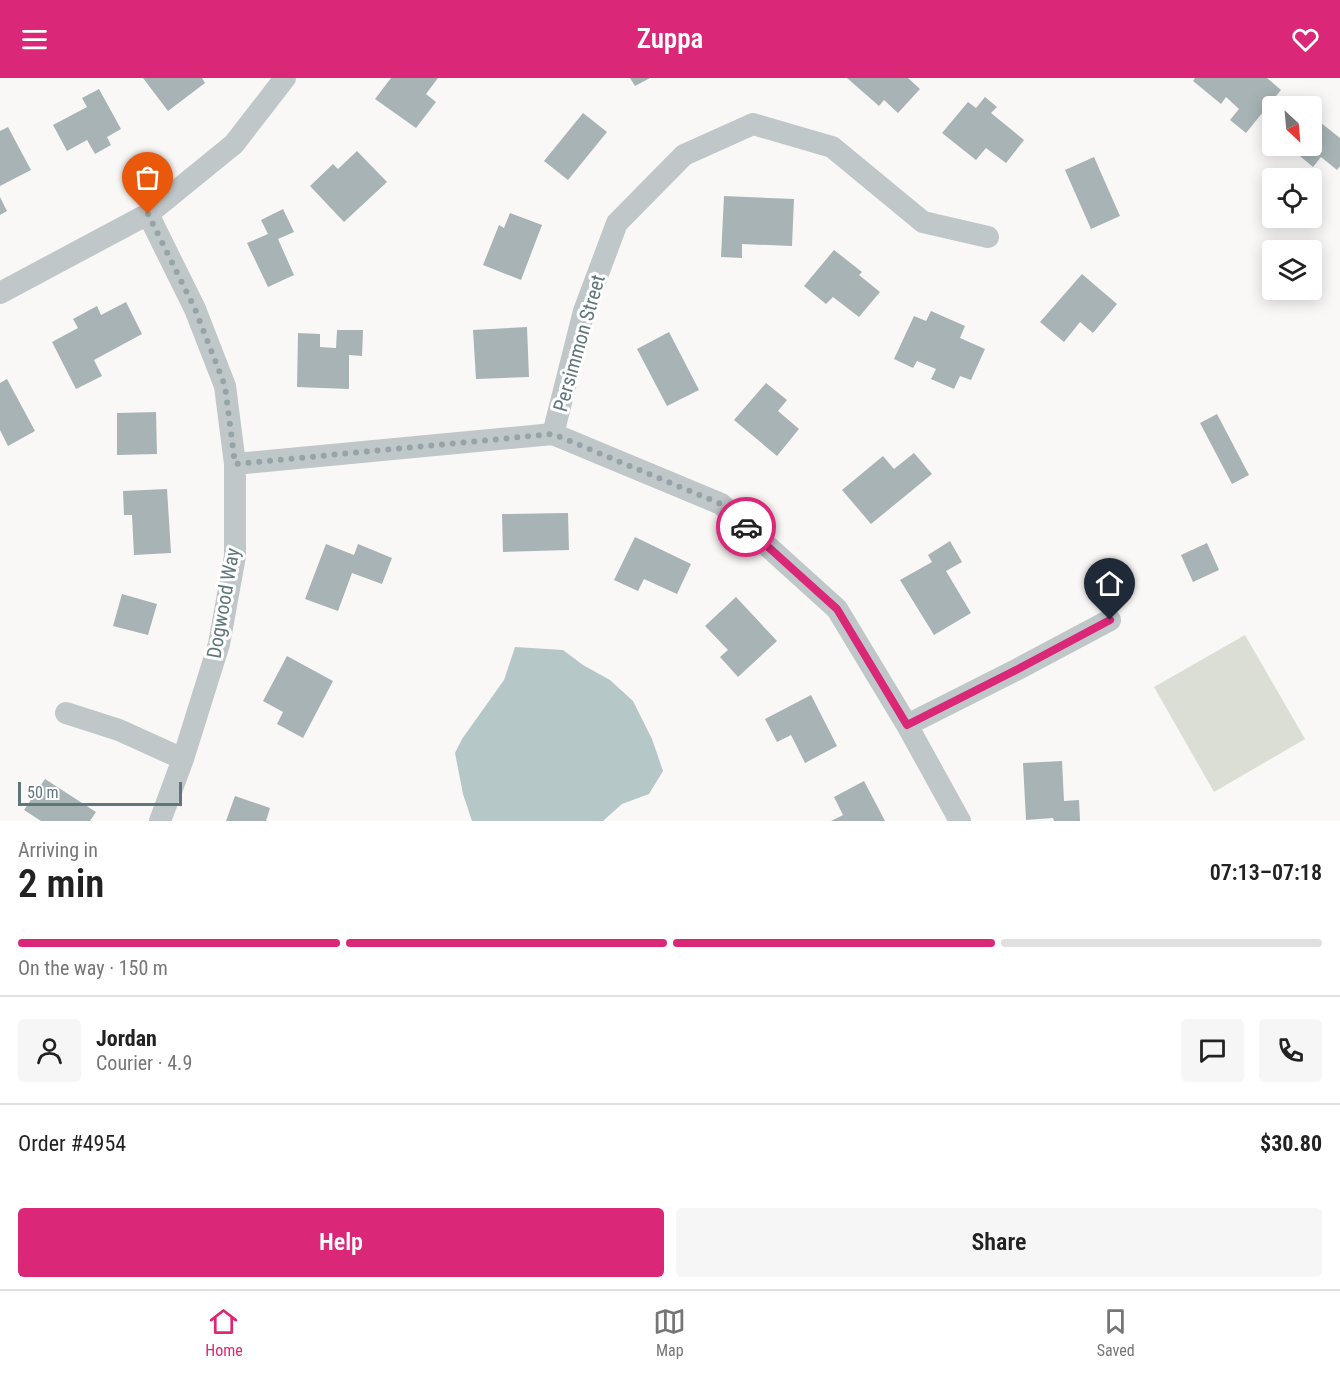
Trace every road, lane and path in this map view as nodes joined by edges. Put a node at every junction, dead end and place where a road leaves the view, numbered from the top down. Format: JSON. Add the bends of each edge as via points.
{"nodes":[{"id":1,"x":285,"y":78,"type":"edge"},
{"id":2,"x":148,"y":214,"type":"junction"},
{"id":3,"x":988,"y":237,"type":"dead end"},
{"id":4,"x":0,"y":293,"type":"edge"},
{"id":5,"x":553,"y":434,"type":"junction"},
{"id":6,"x":235,"y":464,"type":"junction"},
{"id":7,"x":1110,"y":620,"type":"dead end"},
{"id":8,"x":66,"y":712,"type":"dead end"},
{"id":9,"x":907,"y":725,"type":"junction"},
{"id":10,"x":183,"y":759,"type":"junction"},
{"id":11,"x":160,"y":821,"type":"edge"},
{"id":12,"x":960,"y":821,"type":"edge"}],
"edges":[{"from":1,"to":2,"type":"street","via":[[234,144]]},
{"from":2,"to":4,"type":"street"},
{"from":2,"to":6,"type":"street","name":"Dogwood Way","via":[[195,309],[225,386]]},
{"from":3,"to":5,"type":"street","name":"Persimmon Street","via":[[923,222],[832,147],[753,124],[684,155],[617,223],[584,311]]},
{"from":5,"to":6,"type":"street"},
{"from":5,"to":9,"type":"street","via":[[721,504],[837,609]]},
{"from":6,"to":10,"type":"street","name":"Dogwood Way","via":[[235,556],[219,644]]},
{"from":7,"to":9,"type":"street"},
{"from":8,"to":10,"type":"street"},
{"from":9,"to":12,"type":"street"},
{"from":10,"to":11,"type":"street","name":"Dogwood Way"}]}
